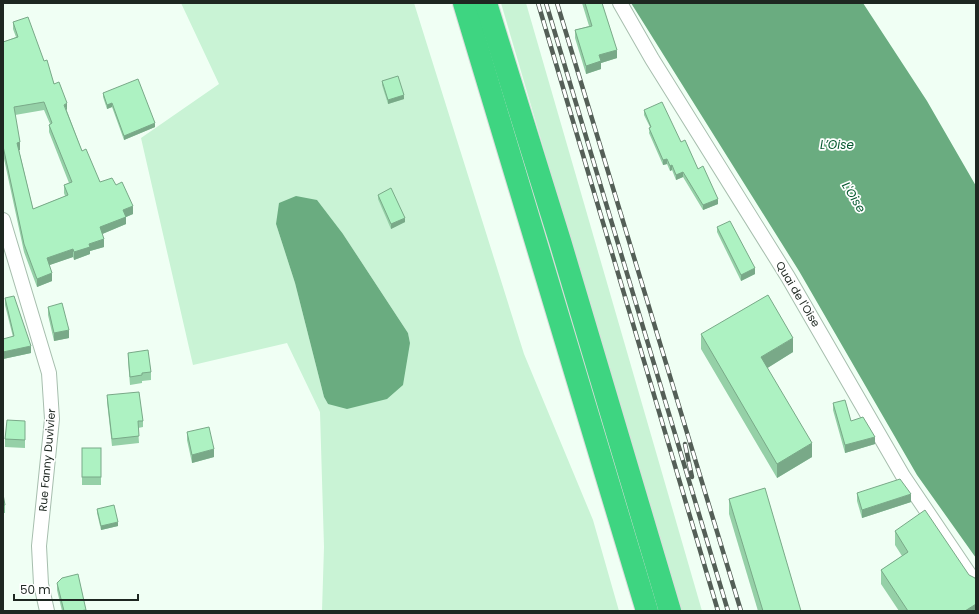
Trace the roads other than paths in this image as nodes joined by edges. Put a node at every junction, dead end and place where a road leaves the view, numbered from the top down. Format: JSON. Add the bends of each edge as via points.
{"nodes":[{"id":1,"x":464,"y":3,"type":"edge"},
{"id":2,"x":486,"y":3,"type":"edge"},
{"id":3,"x":620,"y":3,"type":"edge"},
{"id":4,"x":3,"y":220,"type":"edge"},
{"id":5,"x":976,"y":584,"type":"edge"},
{"id":6,"x":47,"y":611,"type":"edge"},
{"id":7,"x":647,"y":611,"type":"edge"},
{"id":8,"x":670,"y":611,"type":"edge"}],
"edges":[{"from":1,"to":7,"type":"highway"},
{"from":2,"to":8,"type":"highway"},
{"from":3,"to":5,"type":"street","name":"Quai de l'Oise","via":[[652,59],[792,283],[903,476]]},
{"from":4,"to":6,"type":"street","name":"Rue Fanny Duvivier","via":[[49,373],[52,419],[39,546],[41,584]]}]}
